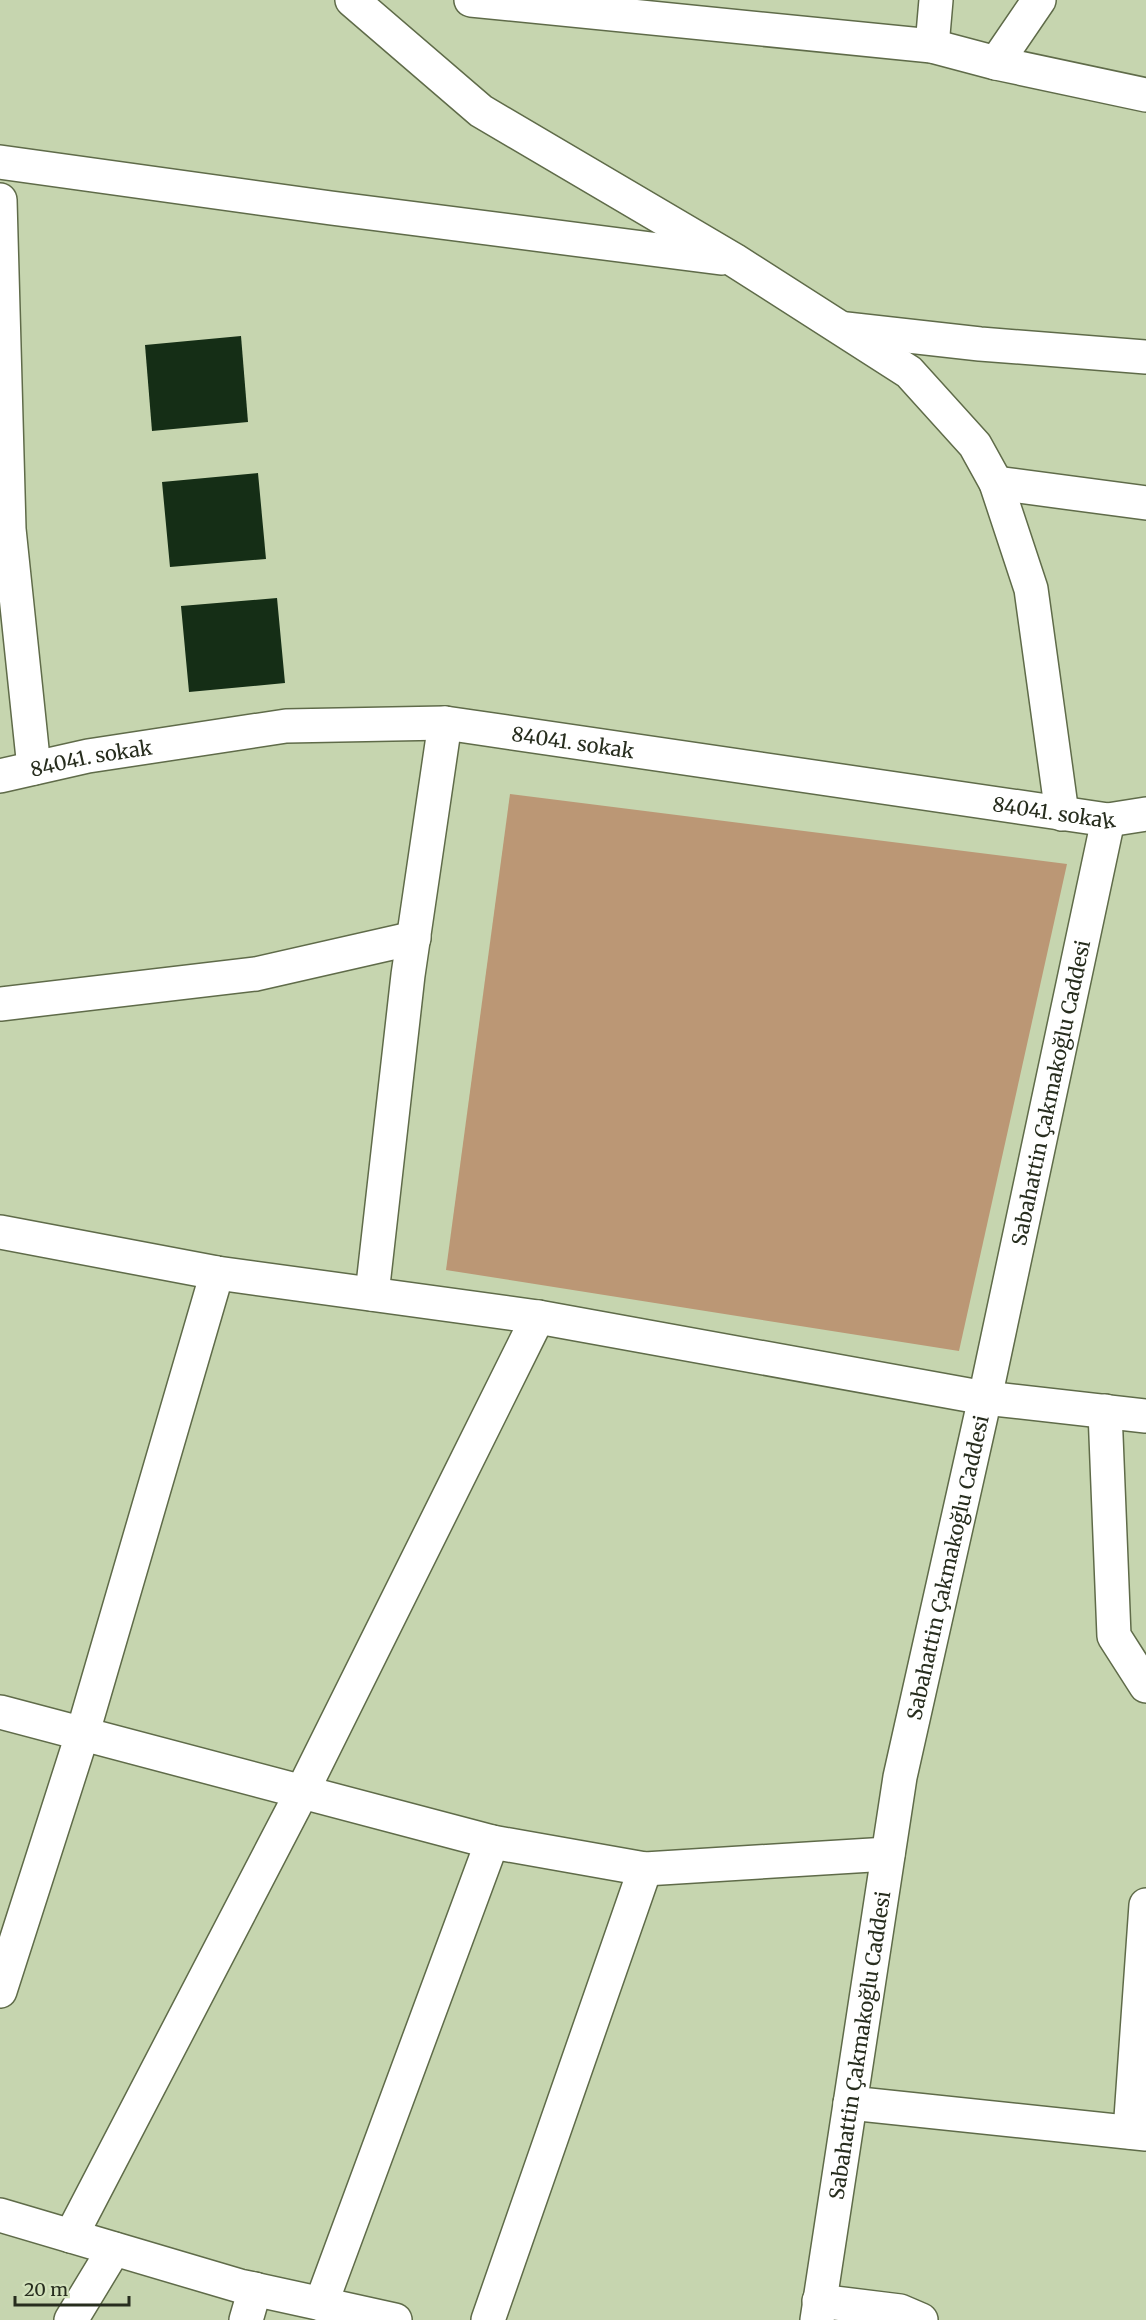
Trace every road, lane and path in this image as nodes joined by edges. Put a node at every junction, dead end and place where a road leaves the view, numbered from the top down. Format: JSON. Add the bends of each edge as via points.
{"nodes":[{"id":1,"x":352,"y":0,"type":"edge"},
{"id":2,"x":471,"y":0,"type":"edge"},
{"id":3,"x":936,"y":0,"type":"edge"},
{"id":4,"x":1039,"y":0,"type":"edge"},
{"id":5,"x":608,"y":7,"type":"edge"},
{"id":6,"x":932,"y":46,"type":"junction"},
{"id":7,"x":996,"y":63,"type":"junction"},
{"id":8,"x":1146,"y":95,"type":"edge"},
{"id":9,"x":0,"y":162,"type":"edge"},
{"id":10,"x":0,"y":200,"type":"edge"},
{"id":11,"x":734,"y":260,"type":"junction"},
{"id":12,"x":838,"y":328,"type":"junction"},
{"id":13,"x":1146,"y":357,"type":"edge"},
{"id":14,"x":996,"y":483,"type":"junction"},
{"id":15,"x":1146,"y":503,"type":"edge"},
{"id":16,"x":444,"y":723,"type":"junction"},
{"id":17,"x":34,"y":768,"type":"junction"},
{"id":18,"x":0,"y":776,"type":"edge"},
{"id":19,"x":1062,"y":814,"type":"junction"},
{"id":20,"x":1146,"y":814,"type":"edge"},
{"id":21,"x":1108,"y":820,"type":"junction"},
{"id":22,"x":414,"y":938,"type":"junction"},
{"id":23,"x":0,"y":1004,"type":"edge"},
{"id":24,"x":0,"y":1232,"type":"edge"},
{"id":25,"x":217,"y":1273,"type":"junction"},
{"id":26,"x":372,"y":1294,"type":"junction"},
{"id":27,"x":538,"y":1317,"type":"junction"},
{"id":28,"x":985,"y":1398,"type":"junction"},
{"id":29,"x":1105,"y":1411,"type":"junction"},
{"id":30,"x":1146,"y":1416,"type":"edge"},
{"id":31,"x":1146,"y":1686,"type":"edge"},
{"id":32,"x":0,"y":1712,"type":"edge"},
{"id":33,"x":83,"y":1732,"type":"junction"},
{"id":34,"x":302,"y":1792,"type":"junction"},
{"id":35,"x":492,"y":1842,"type":"junction"},
{"id":36,"x":888,"y":1854,"type":"junction"},
{"id":37,"x":645,"y":1869,"type":"junction"},
{"id":38,"x":1146,"y":1905,"type":"edge"},
{"id":39,"x":0,"y":1991,"type":"edge"},
{"id":40,"x":850,"y":2103,"type":"junction"},
{"id":41,"x":1138,"y":2133,"type":"edge"},
{"id":42,"x":0,"y":2215,"type":"edge"},
{"id":43,"x":71,"y":2236,"type":"junction"},
{"id":44,"x":114,"y":2249,"type":"junction"},
{"id":45,"x":321,"y":2304,"type":"junction"},
{"id":46,"x":251,"y":2305,"type":"edge"},
{"id":47,"x":818,"y":2311,"type":"edge"},
{"id":48,"x":72,"y":2320,"type":"edge"},
{"id":49,"x":395,"y":2320,"type":"edge"},
{"id":50,"x":488,"y":2320,"type":"edge"},
{"id":51,"x":921,"y":2320,"type":"edge"}],
"edges":[{"from":1,"to":11,"type":"street","via":[[481,111]]},
{"from":2,"to":5,"type":"street"},
{"from":3,"to":6,"type":"street"},
{"from":4,"to":7,"type":"street"},
{"from":5,"to":6,"type":"street"},
{"from":6,"to":7,"type":"street"},
{"from":7,"to":8,"type":"street"},
{"from":9,"to":11,"type":"street"},
{"from":10,"to":17,"type":"street","via":[[9,529]]},
{"from":11,"to":12,"type":"street"},
{"from":12,"to":13,"type":"street"},
{"from":12,"to":14,"type":"street","via":[[909,372],[975,445]]},
{"from":14,"to":15,"type":"street"},
{"from":14,"to":19,"type":"street","via":[[1031,589]]},
{"from":16,"to":17,"type":"street","name":"84041. sokak","via":[[286,726]]},
{"from":16,"to":19,"type":"street","name":"84041. sokak"},
{"from":16,"to":22,"type":"street"},
{"from":17,"to":18,"type":"street","name":"84041. sokak"},
{"from":19,"to":21,"type":"street","name":"84041. sokak"},
{"from":20,"to":21,"type":"street","name":"84041. sokak"},
{"from":21,"to":28,"type":"street","name":"Sabahattin Çakmakoğlu Caddesi"},
{"from":22,"to":23,"type":"street","via":[[256,974]]},
{"from":22,"to":26,"type":"street"},
{"from":24,"to":25,"type":"street"},
{"from":25,"to":26,"type":"street"},
{"from":25,"to":33,"type":"street"},
{"from":26,"to":27,"type":"street"},
{"from":27,"to":28,"type":"street"},
{"from":27,"to":34,"type":"street"},
{"from":28,"to":29,"type":"street"},
{"from":28,"to":36,"type":"street","name":"Sabahattin Çakmakoğlu Caddesi","via":[[900,1777]]},
{"from":29,"to":30,"type":"street"},
{"from":29,"to":31,"type":"street","via":[[1114,1636]]},
{"from":32,"to":33,"type":"street"},
{"from":33,"to":34,"type":"street"},
{"from":33,"to":39,"type":"street"},
{"from":34,"to":35,"type":"street"},
{"from":34,"to":43,"type":"street"},
{"from":35,"to":37,"type":"street"},
{"from":35,"to":45,"type":"street"},
{"from":36,"to":37,"type":"street"},
{"from":36,"to":40,"type":"street","name":"Sabahattin Çakmakoğlu Caddesi"},
{"from":37,"to":50,"type":"street"},
{"from":38,"to":41,"type":"street"},
{"from":40,"to":41,"type":"street"},
{"from":40,"to":47,"type":"street","name":"Sabahattin Çakmakoğlu Caddesi"},
{"from":42,"to":43,"type":"street"},
{"from":43,"to":44,"type":"street"},
{"from":44,"to":46,"type":"street"},
{"from":44,"to":48,"type":"street"},
{"from":45,"to":46,"type":"street"},
{"from":45,"to":49,"type":"street"},
{"from":47,"to":51,"type":"street","via":[[900,2311]]}]}
